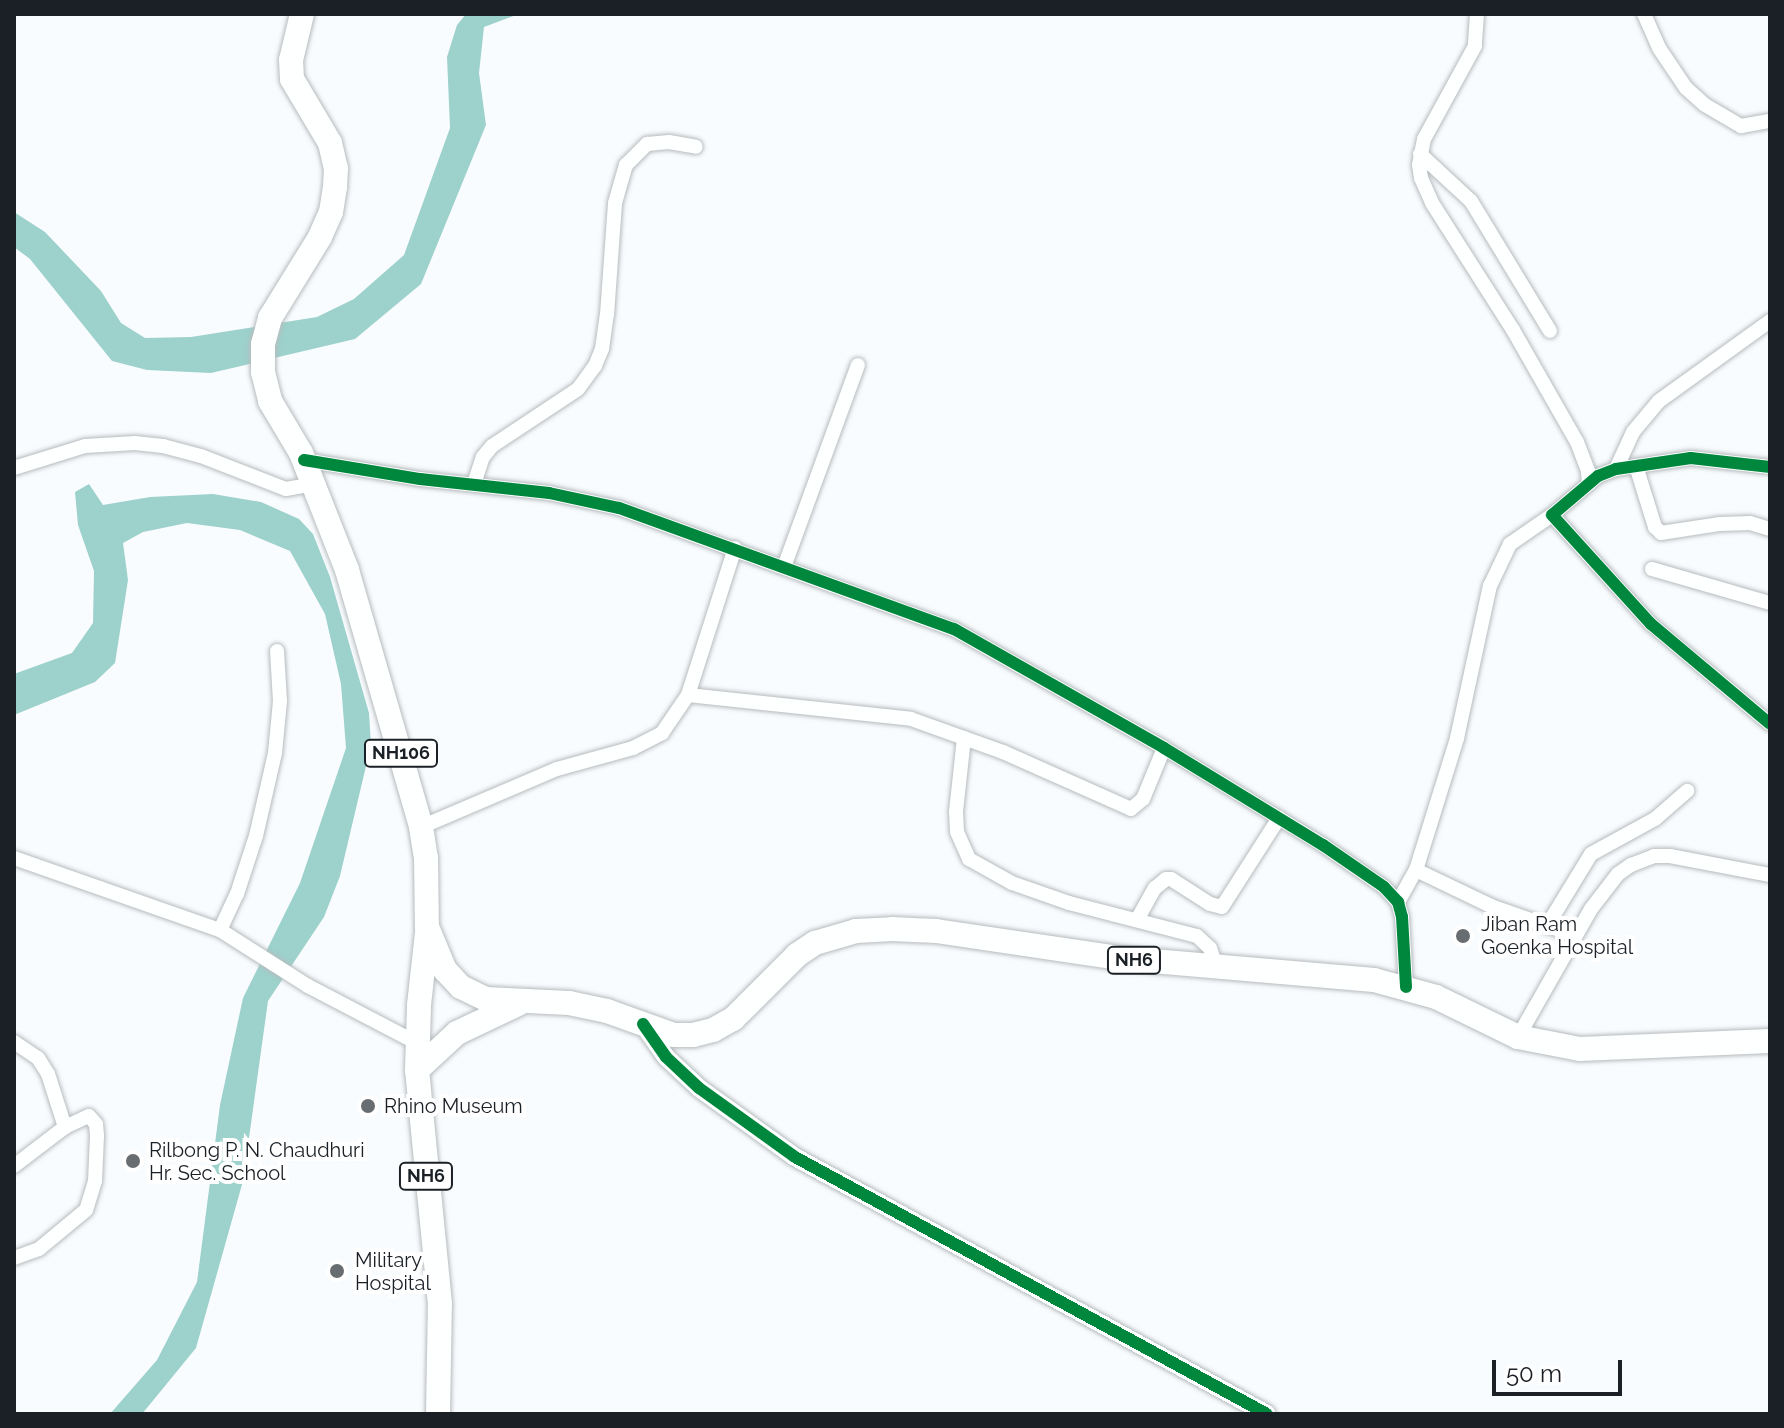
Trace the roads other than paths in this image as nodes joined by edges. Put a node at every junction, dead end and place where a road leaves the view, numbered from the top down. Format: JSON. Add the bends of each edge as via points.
{"nodes":[{"id":1,"x":302,"y":14,"type":"edge"},
{"id":2,"x":1477,"y":14,"type":"edge"},
{"id":3,"x":1644,"y":14,"type":"edge"},
{"id":4,"x":1770,"y":121,"type":"edge"},
{"id":5,"x":696,"y":147,"type":"dead end"},
{"id":6,"x":1420,"y":154,"type":"junction"},
{"id":7,"x":1770,"y":321,"type":"edge"},
{"id":8,"x":1550,"y":331,"type":"dead end"},
{"id":9,"x":858,"y":365,"type":"dead end"},
{"id":10,"x":302,"y":456,"type":"junction"},
{"id":11,"x":1636,"y":466,"type":"junction"},
{"id":12,"x":1770,"y":467,"type":"edge"},
{"id":13,"x":14,"y":468,"type":"edge"},
{"id":14,"x":1616,"y":469,"type":"junction"},
{"id":15,"x":314,"y":484,"type":"junction"},
{"id":16,"x":474,"y":484,"type":"junction"},
{"id":17,"x":1589,"y":484,"type":"junction"},
{"id":18,"x":1552,"y":515,"type":"junction"},
{"id":19,"x":1770,"y":529,"type":"edge"},
{"id":20,"x":735,"y":548,"type":"junction"},
{"id":21,"x":784,"y":567,"type":"junction"},
{"id":22,"x":1652,"y":569,"type":"dead end"},
{"id":23,"x":1770,"y":603,"type":"edge"},
{"id":24,"x":277,"y":651,"type":"dead end"},
{"id":25,"x":688,"y":695,"type":"junction"},
{"id":26,"x":1770,"y":724,"type":"edge"},
{"id":27,"x":964,"y":738,"type":"junction"},
{"id":28,"x":1164,"y":748,"type":"junction"},
{"id":29,"x":1687,"y":791,"type":"dead end"},
{"id":30,"x":1279,"y":818,"type":"junction"},
{"id":31,"x":421,"y":827,"type":"junction"},
{"id":32,"x":14,"y":858,"type":"edge"},
{"id":33,"x":1416,"y":870,"type":"junction"},
{"id":34,"x":1770,"y":875,"type":"edge"},
{"id":35,"x":1398,"y":902,"type":"junction"},
{"id":36,"x":1137,"y":920,"type":"junction"},
{"id":37,"x":1547,"y":926,"type":"junction"},
{"id":38,"x":427,"y":927,"type":"junction"},
{"id":39,"x":226,"y":934,"type":"junction"},
{"id":40,"x":1574,"y":935,"type":"junction"},
{"id":41,"x":1216,"y":966,"type":"junction"},
{"id":42,"x":1406,"y":987,"type":"junction"},
{"id":43,"x":528,"y":1000,"type":"junction"},
{"id":44,"x":643,"y":1024,"type":"junction"},
{"id":45,"x":1518,"y":1037,"type":"junction"},
{"id":46,"x":1770,"y":1041,"type":"edge"},
{"id":47,"x":14,"y":1042,"type":"edge"},
{"id":48,"x":417,"y":1043,"type":"junction"},
{"id":49,"x":417,"y":1070,"type":"junction"},
{"id":50,"x":65,"y":1127,"type":"junction"},
{"id":51,"x":14,"y":1166,"type":"edge"},
{"id":52,"x":14,"y":1258,"type":"edge"},
{"id":53,"x":438,"y":1414,"type":"edge"},
{"id":54,"x":1267,"y":1414,"type":"edge"}],
"edges":[{"from":1,"to":10,"type":"highway","number":"NH106","via":[[292,79],[330,143],[336,168],[331,212],[270,318],[263,344],[270,401]]},
{"from":2,"to":6,"type":"street","via":[[1475,46]]},
{"from":3,"to":4,"type":"street","via":[[1686,88],[1705,105],[1741,126]]},
{"from":5,"to":16,"type":"street","via":[[647,144],[626,165],[615,203],[607,315],[595,366],[578,389],[492,446]]},
{"from":6,"to":8,"type":"street","via":[[1471,201]]},
{"from":6,"to":17,"type":"street","via":[[1421,178],[1432,203],[1577,442]]},
{"from":7,"to":14,"type":"street","via":[[1659,401],[1633,432]]},
{"from":9,"to":21,"type":"street"},
{"from":10,"to":15,"type":"highway","number":"NH106"},
{"from":10,"to":16,"type":"street"},
{"from":11,"to":12,"type":"street","via":[[1691,458]]},
{"from":11,"to":14,"type":"street"},
{"from":11,"to":19,"type":"street","via":[[1661,533],[1720,524]]},
{"from":13,"to":15,"type":"street","via":[[74,448],[135,443],[201,456],[286,489]]},
{"from":14,"to":17,"type":"street"},
{"from":15,"to":31,"type":"highway","number":"NH106","via":[[347,570]]},
{"from":16,"to":20,"type":"street","via":[[619,508]]},
{"from":17,"to":18,"type":"street"},
{"from":18,"to":26,"type":"street","via":[[1651,624]]},
{"from":18,"to":33,"type":"street","via":[[1510,544],[1490,586],[1457,738]]},
{"from":20,"to":21,"type":"street"},
{"from":20,"to":25,"type":"street"},
{"from":21,"to":28,"type":"street","via":[[954,629]]},
{"from":22,"to":23,"type":"street"},
{"from":24,"to":39,"type":"street","via":[[275,753]]},
{"from":25,"to":27,"type":"street","via":[[911,719]]},
{"from":25,"to":31,"type":"street","via":[[672,724],[649,742],[557,769]]},
{"from":27,"to":28,"type":"street","via":[[1131,809],[1143,799]]},
{"from":27,"to":36,"type":"street","via":[[957,832],[969,859],[1012,883]]},
{"from":28,"to":30,"type":"street"},
{"from":29,"to":37,"type":"street","via":[[1655,819],[1591,854]]},
{"from":30,"to":35,"type":"street","via":[[1360,869]]},
{"from":30,"to":36,"type":"street","via":[[1222,907],[1166,879]]},
{"from":31,"to":38,"type":"highway","number":"NH106"},
{"from":32,"to":39,"type":"street"},
{"from":33,"to":35,"type":"street"},
{"from":33,"to":37,"type":"street"},
{"from":34,"to":40,"type":"street","via":[[1654,856],[1618,874]]},
{"from":35,"to":42,"type":"street"},
{"from":36,"to":41,"type":"street","via":[[1197,936],[1210,948]]},
{"from":37,"to":40,"type":"street"},
{"from":38,"to":43,"type":"highway","number":"NH106","via":[[445,970],[461,987],[486,999]]},
{"from":38,"to":48,"type":"highway","number":"NH106"},
{"from":39,"to":48,"type":"street","via":[[308,986]]},
{"from":40,"to":45,"type":"street"},
{"from":41,"to":42,"type":"highway","number":"NH6","via":[[1335,975]]},
{"from":41,"to":44,"type":"highway","number":"NH6","via":[[1105,957],[936,931],[856,931],[815,943],[797,955],[751,1004],[713,1030],[674,1035]]},
{"from":42,"to":45,"type":"highway","number":"NH6"},
{"from":43,"to":44,"type":"highway","number":"NH6","via":[[588,1006]]},
{"from":43,"to":49,"type":"highway","via":[[457,1033]]},
{"from":44,"to":54,"type":"street","via":[[666,1057],[699,1088],[795,1157]]},
{"from":45,"to":46,"type":"highway","number":"NH6","via":[[1580,1049]]},
{"from":47,"to":50,"type":"street","via":[[43,1066]]},
{"from":48,"to":49,"type":"highway","number":"NH106"},
{"from":49,"to":53,"type":"highway","number":"NH6","via":[[440,1304]]},
{"from":50,"to":51,"type":"street"},
{"from":50,"to":52,"type":"street","via":[[89,1116],[96,1124],[91,1200],[76,1221],[39,1249]]}]}
